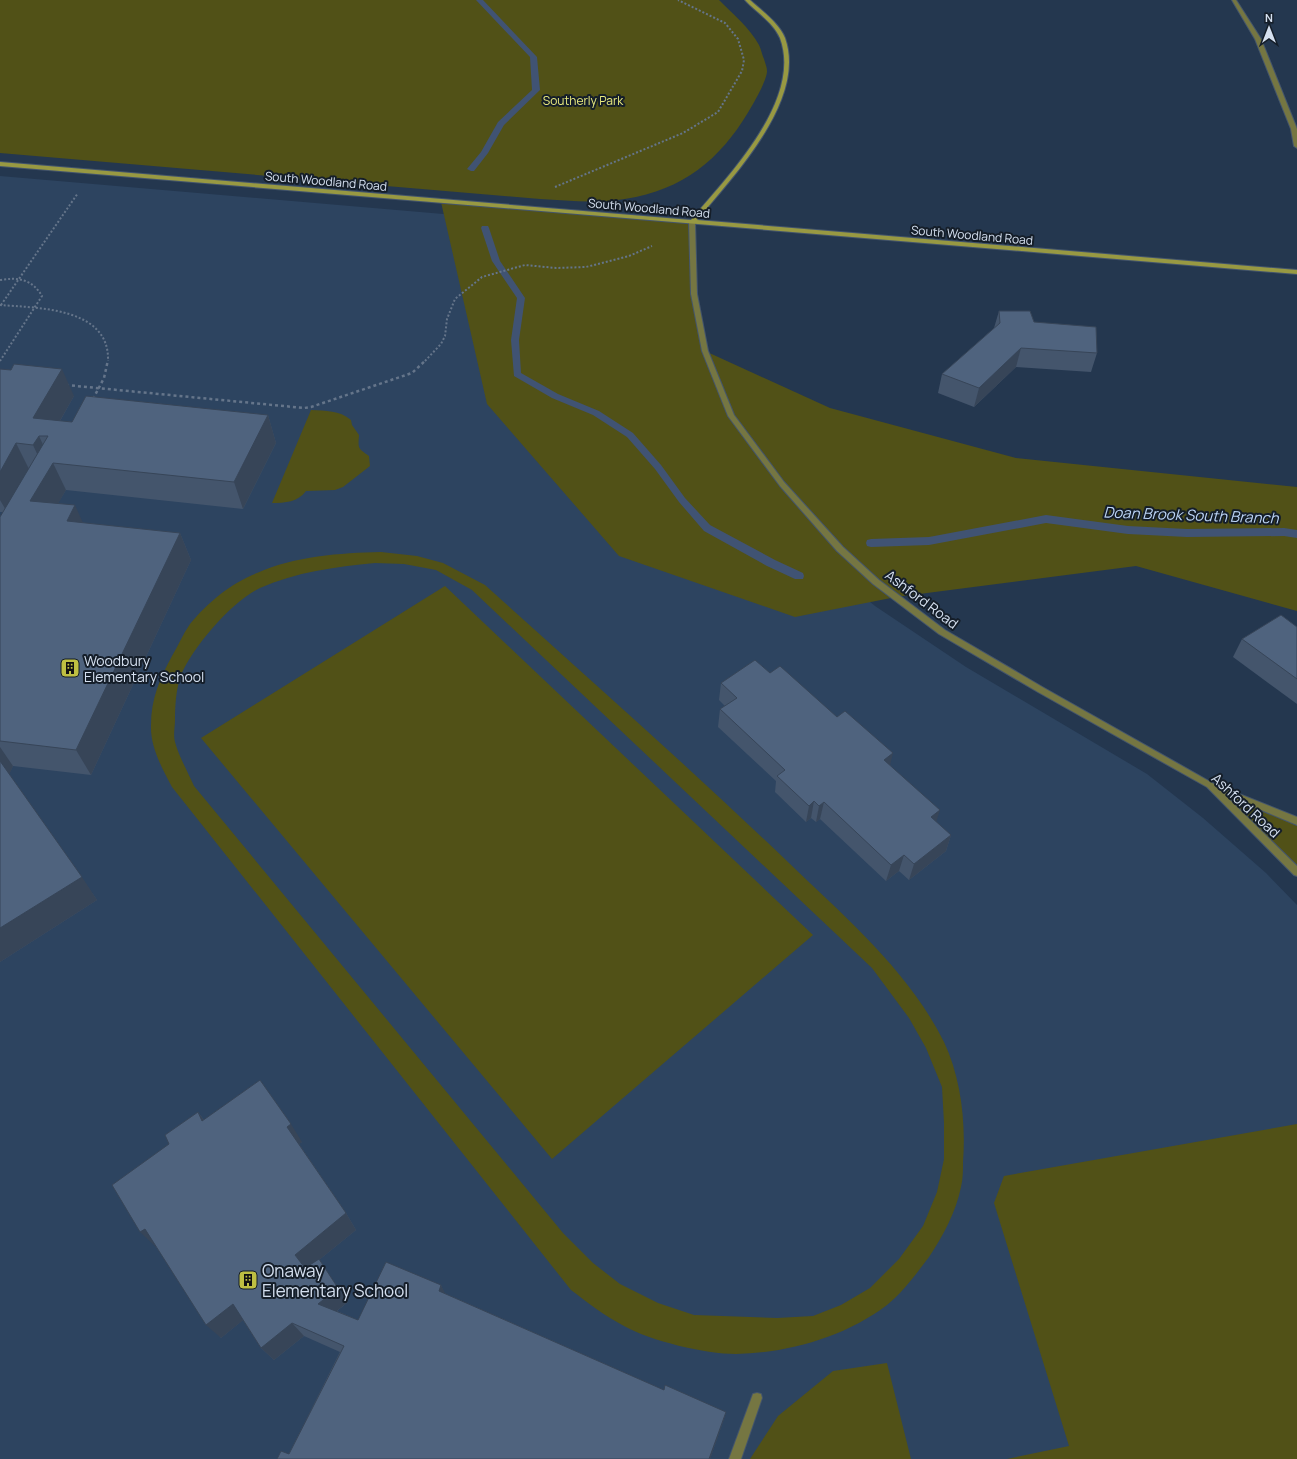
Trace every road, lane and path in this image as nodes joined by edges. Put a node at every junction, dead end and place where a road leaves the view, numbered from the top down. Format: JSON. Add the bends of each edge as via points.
{"nodes":[{"id":1,"x":678,"y":0,"type":"edge"},
{"id":2,"x":747,"y":0,"type":"edge"},
{"id":3,"x":1234,"y":0,"type":"edge"},
{"id":4,"x":1297,"y":146,"type":"edge"},
{"id":5,"x":0,"y":164,"type":"edge"},
{"id":6,"x":81,"y":188,"type":"dead end"},
{"id":7,"x":551,"y":189,"type":"dead end"},
{"id":8,"x":692,"y":222,"type":"junction"},
{"id":9,"x":652,"y":246,"type":"dead end"},
{"id":10,"x":1297,"y":272,"type":"edge"},
{"id":11,"x":19,"y":279,"type":"junction"},
{"id":12,"x":0,"y":280,"type":"edge"},
{"id":13,"x":1,"y":305,"type":"edge"},
{"id":14,"x":35,"y":308,"type":"junction"},
{"id":15,"x":0,"y":361,"type":"edge"},
{"id":16,"x":62,"y":384,"type":"edge"},
{"id":17,"x":100,"y":388,"type":"junction"},
{"id":18,"x":93,"y":401,"type":"edge"},
{"id":19,"x":1210,"y":785,"type":"junction"},
{"id":20,"x":1297,"y":821,"type":"edge"},
{"id":21,"x":1297,"y":872,"type":"edge"},
{"id":22,"x":757,"y":1398,"type":"dead end"},
{"id":23,"x":734,"y":1459,"type":"edge"}],
"edges":[{"from":1,"to":7,"type":"path","via":[[725,23],[738,39],[744,60],[742,71],[718,112],[683,133]]},
{"from":2,"to":8,"type":"street","via":[[764,15],[782,38],[788,60],[784,84],[773,115],[756,142]]},
{"from":3,"to":4,"type":"street","via":[[1258,39],[1294,129]]},
{"from":5,"to":8,"type":"street","name":"South Woodland Road"},
{"from":6,"to":11,"type":"path"},
{"from":8,"to":10,"type":"street","name":"South Woodland Road"},
{"from":8,"to":19,"type":"street","name":"Ashford Road","via":[[694,294],[705,351],[731,416],[782,484],[840,549],[876,582],[942,632]]},
{"from":9,"to":17,"type":"path","via":[[629,256],[586,267],[525,265],[482,277],[452,303],[441,344],[412,373],[311,407]]},
{"from":11,"to":12,"type":"path"},
{"from":11,"to":13,"type":"path"},
{"from":11,"to":14,"type":"path","via":[[27,280],[37,287],[42,296]]},
{"from":13,"to":14,"type":"path"},
{"from":14,"to":15,"type":"path"},
{"from":14,"to":17,"type":"path","via":[[79,316],[97,329],[108,349],[109,361]]},
{"from":16,"to":17,"type":"path"},
{"from":17,"to":18,"type":"path"},
{"from":19,"to":20,"type":"street"},
{"from":19,"to":21,"type":"street","name":"Ashford Road"},
{"from":22,"to":23,"type":"street"}]}
